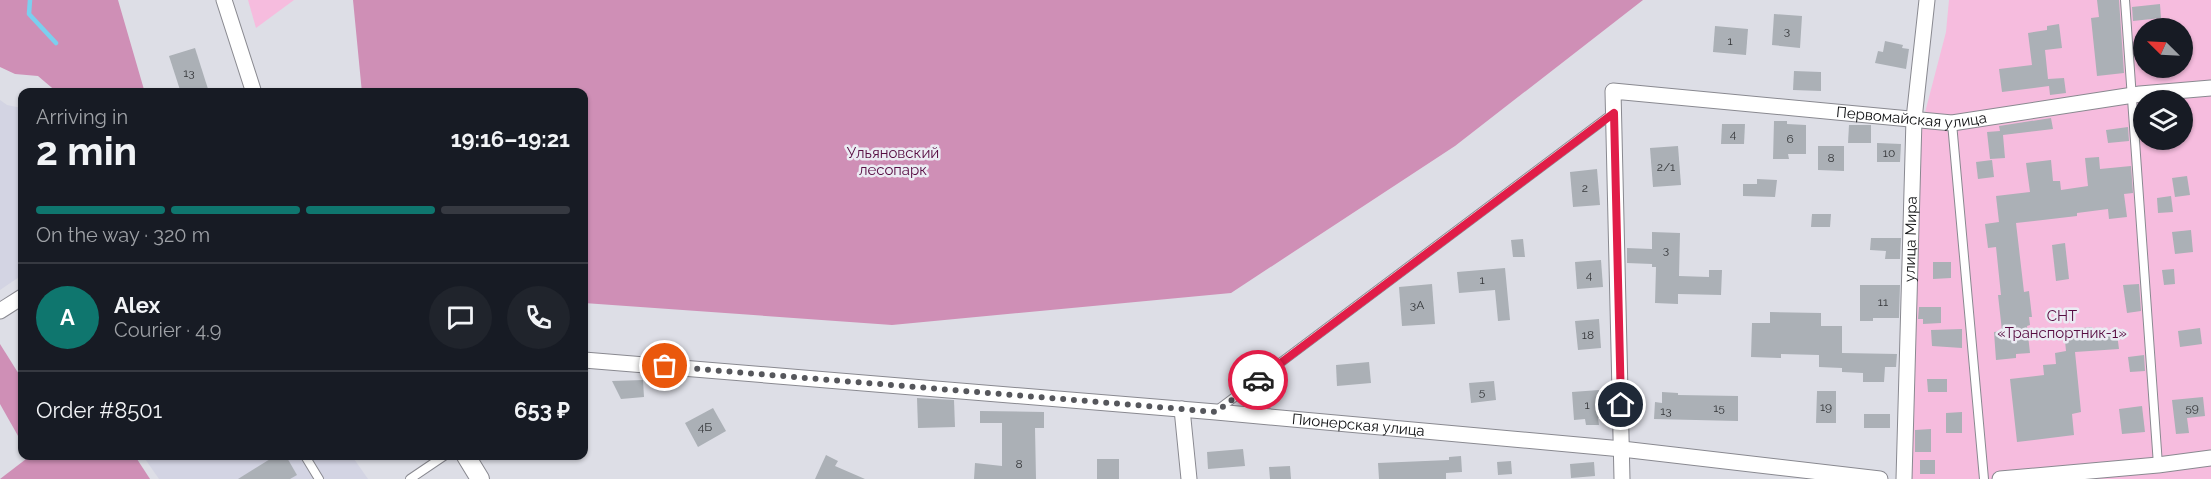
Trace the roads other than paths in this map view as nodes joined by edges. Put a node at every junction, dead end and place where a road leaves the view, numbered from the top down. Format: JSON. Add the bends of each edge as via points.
{"nodes":[{"id":1,"x":224,"y":0,"type":"edge"},
{"id":2,"x":1927,"y":0,"type":"edge"},
{"id":3,"x":2125,"y":0,"type":"edge"},
{"id":4,"x":2211,"y":87,"type":"edge"},
{"id":5,"x":252,"y":88,"type":"edge"},
{"id":6,"x":2132,"y":96,"type":"junction"},
{"id":7,"x":1614,"y":113,"type":"junction"},
{"id":8,"x":1914,"y":119,"type":"junction"},
{"id":9,"x":1952,"y":123,"type":"junction"},
{"id":10,"x":18,"y":300,"type":"edge"},
{"id":11,"x":0,"y":311,"type":"edge"},
{"id":12,"x":588,"y":360,"type":"edge"},
{"id":13,"x":1182,"y":409,"type":"junction"},
{"id":14,"x":1216,"y":412,"type":"junction"},
{"id":15,"x":1622,"y":449,"type":"junction"},
{"id":16,"x":2211,"y":458,"type":"edge"},
{"id":17,"x":308,"y":460,"type":"edge"},
{"id":18,"x":438,"y":460,"type":"edge"},
{"id":19,"x":468,"y":460,"type":"edge"},
{"id":20,"x":2158,"y":472,"type":"edge"},
{"id":21,"x":320,"y":479,"type":"edge"},
{"id":22,"x":410,"y":479,"type":"edge"},
{"id":23,"x":480,"y":479,"type":"edge"},
{"id":24,"x":1189,"y":479,"type":"edge"},
{"id":25,"x":1622,"y":479,"type":"edge"},
{"id":26,"x":1880,"y":479,"type":"edge"},
{"id":27,"x":1904,"y":479,"type":"edge"},
{"id":28,"x":1984,"y":479,"type":"edge"},
{"id":29,"x":2000,"y":479,"type":"edge"}],
"edges":[{"from":1,"to":5,"type":"street"},
{"from":2,"to":8,"type":"street","name":"улица Мира"},
{"from":3,"to":6,"type":"lane"},
{"from":4,"to":6,"type":"street","name":"Первомайская улица"},
{"from":6,"to":9,"type":"street","name":"Первомайская улица"},
{"from":6,"to":20,"type":"lane"},
{"from":7,"to":8,"type":"street","name":"Первомайская улица","via":[[1613,91]]},
{"from":7,"to":14,"type":"lane"},
{"from":7,"to":15,"type":"street"},
{"from":8,"to":9,"type":"street","name":"Первомайская улица"},
{"from":8,"to":27,"type":"street","name":"улица Мира"},
{"from":9,"to":28,"type":"lane"},
{"from":10,"to":11,"type":"street"},
{"from":12,"to":13,"type":"street","name":"Пионерская улица"},
{"from":13,"to":14,"type":"street","name":"Пионерская улица"},
{"from":13,"to":24,"type":"street"},
{"from":14,"to":15,"type":"street","name":"Пионерская улица"},
{"from":15,"to":25,"type":"street"},
{"from":15,"to":26,"type":"street","name":"Пионерская улица"},
{"from":16,"to":20,"type":"street"},
{"from":17,"to":21,"type":"lane"},
{"from":18,"to":22,"type":"lane"},
{"from":19,"to":23,"type":"street"},
{"from":20,"to":29,"type":"street"}]}
